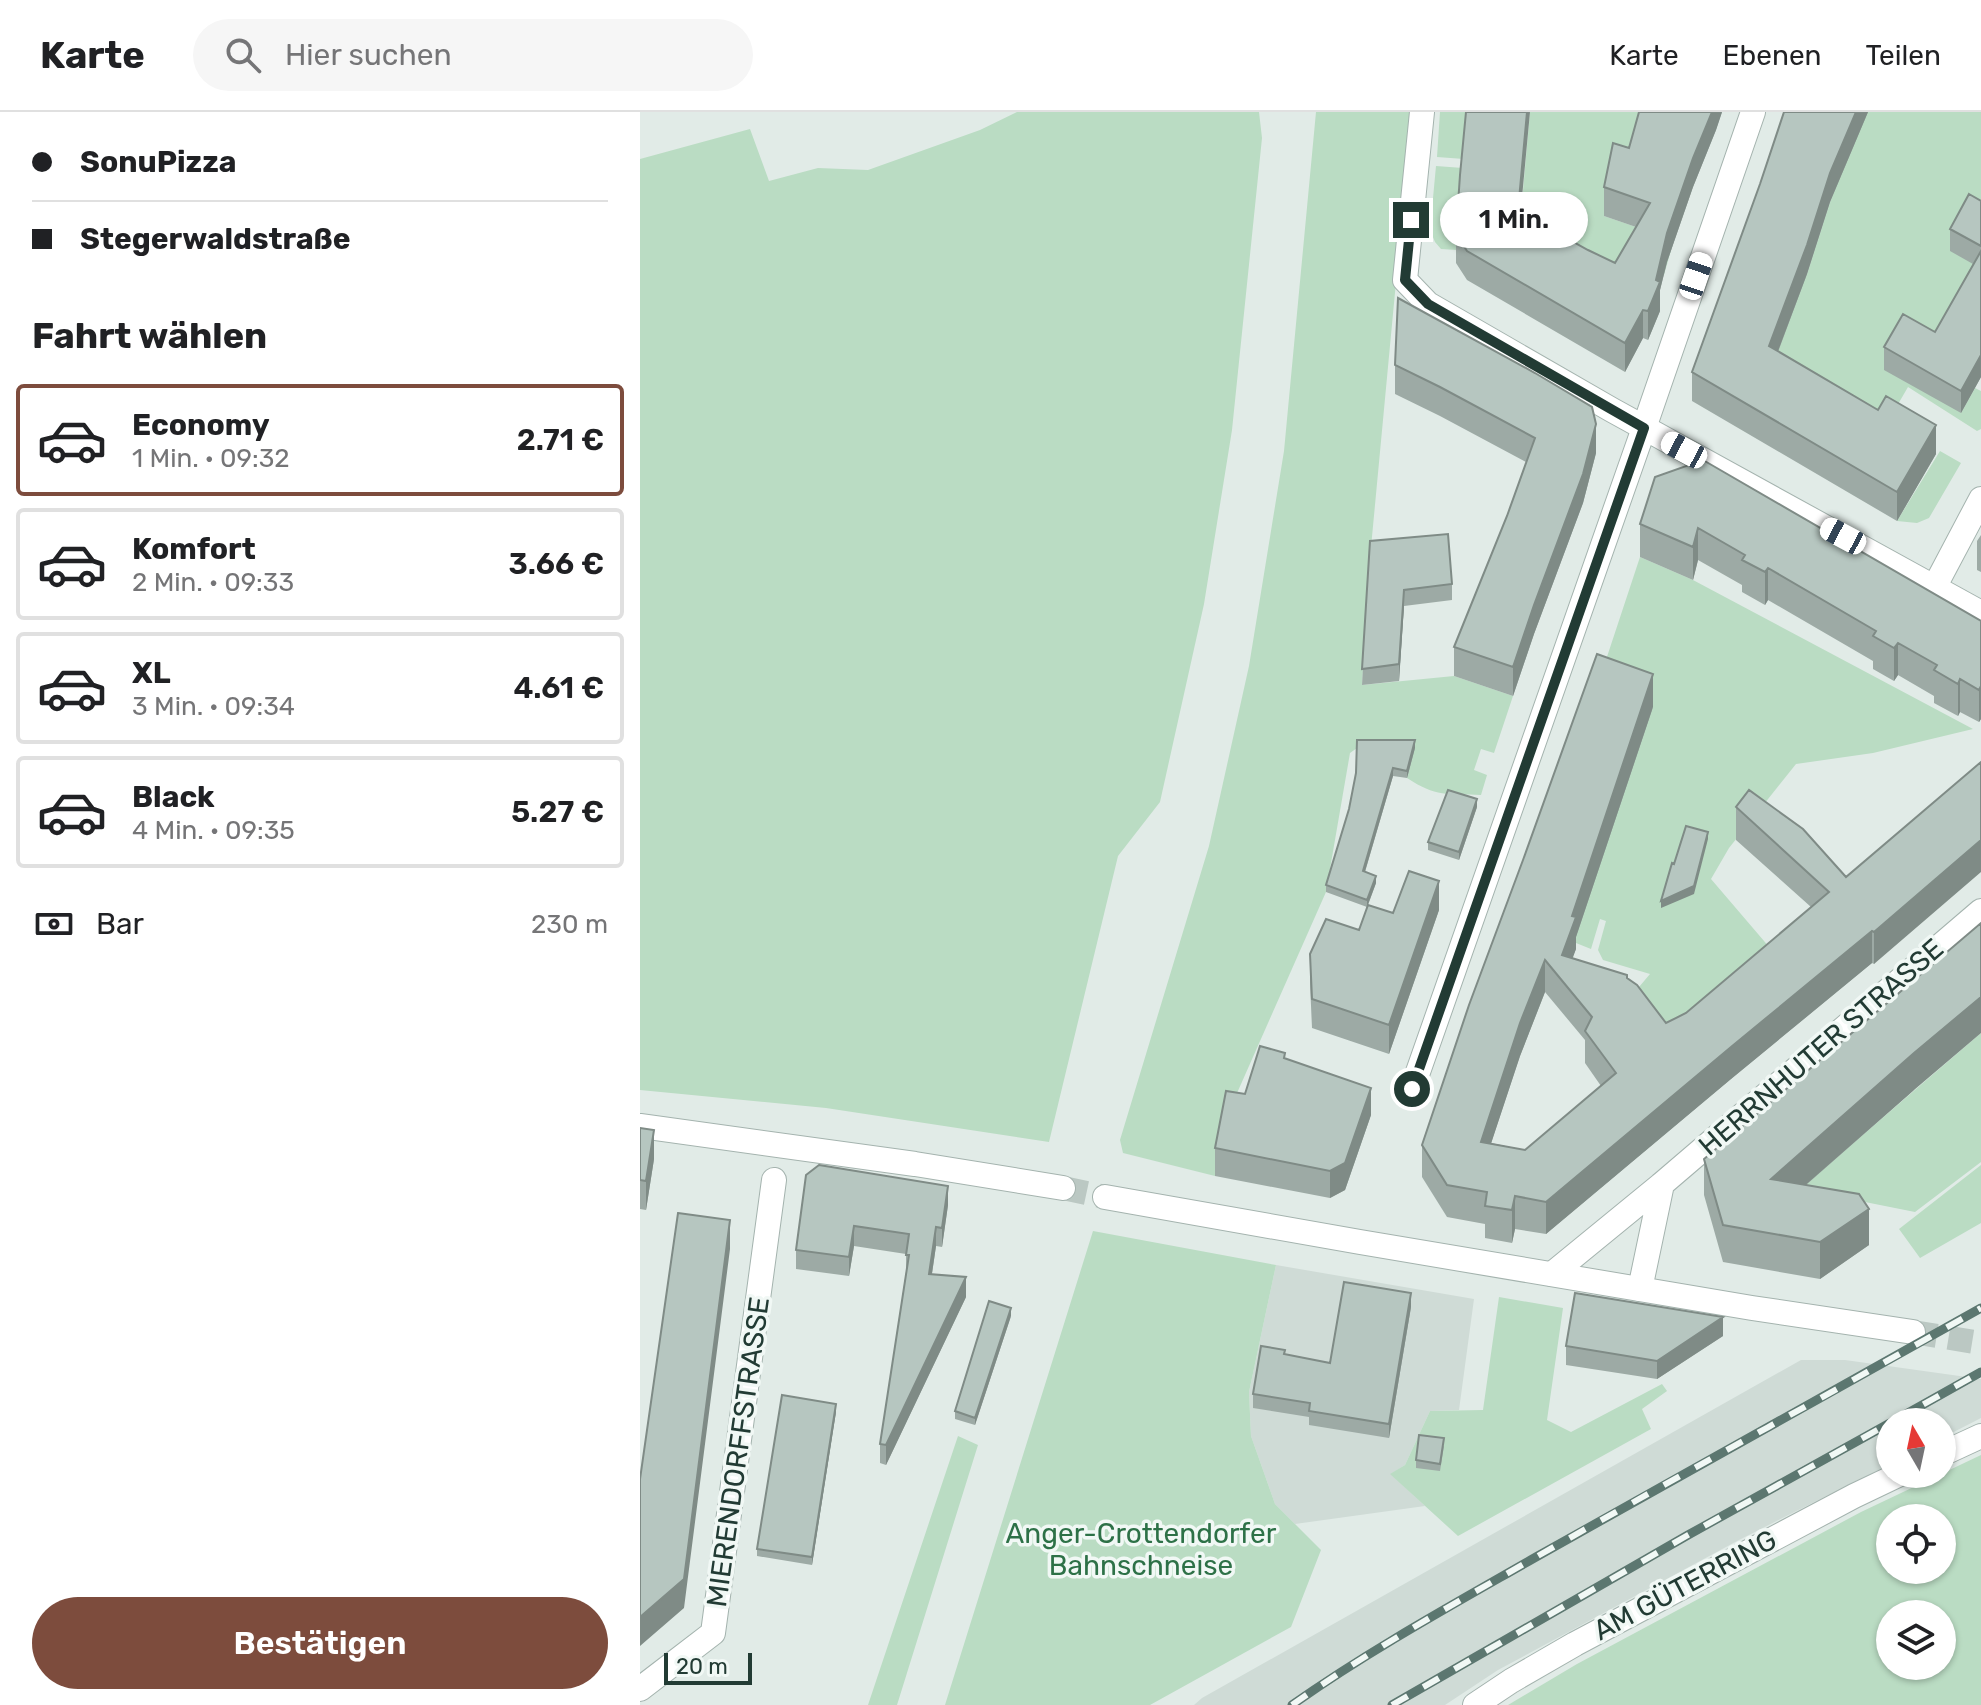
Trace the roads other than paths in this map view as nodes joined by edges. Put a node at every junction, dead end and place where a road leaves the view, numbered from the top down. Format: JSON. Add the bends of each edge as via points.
{"nodes":[{"id":1,"x":1422,"y":112,"type":"edge"},
{"id":2,"x":1753,"y":112,"type":"edge"},
{"id":3,"x":1644,"y":428,"type":"junction"},
{"id":4,"x":1981,"y":499,"type":"edge"},
{"id":5,"x":1935,"y":586,"type":"junction"},
{"id":6,"x":1981,"y":613,"type":"edge"},
{"id":7,"x":1981,"y":911,"type":"edge"},
{"id":8,"x":1412,"y":1089,"type":"dead end"},
{"id":9,"x":640,"y":1126,"type":"edge"},
{"id":10,"x":774,"y":1180,"type":"dead end"},
{"id":11,"x":1662,"y":1184,"type":"junction"},
{"id":12,"x":1063,"y":1188,"type":"tunnel mouth"},
{"id":13,"x":1105,"y":1197,"type":"tunnel mouth"},
{"id":14,"x":1552,"y":1274,"type":"junction"},
{"id":15,"x":1640,"y":1289,"type":"junction"},
{"id":16,"x":1913,"y":1332,"type":"tunnel mouth"},
{"id":17,"x":1981,"y":1436,"type":"edge"},
{"id":18,"x":1956,"y":1448,"type":"edge"},
{"id":19,"x":1876,"y":1485,"type":"edge"},
{"id":20,"x":640,"y":1689,"type":"edge"},
{"id":21,"x":1475,"y":1705,"type":"edge"}],
"edges":[{"from":1,"to":3,"type":"street","via":[[1405,280],[1428,304]]},
{"from":2,"to":3,"type":"street"},
{"from":3,"to":5,"type":"street"},
{"from":3,"to":8,"type":"street"},
{"from":4,"to":5,"type":"street"},
{"from":5,"to":6,"type":"street"},
{"from":7,"to":11,"type":"street","name":"HERRNHUTER STRASSE"},
{"from":9,"to":12,"type":"street"},
{"from":10,"to":20,"type":"street","name":"MIERENDORFFSTRASSE","via":[[713,1633]]},
{"from":11,"to":14,"type":"street","name":"HERRNHUTER STRASSE"},
{"from":11,"to":15,"type":"street"},
{"from":13,"to":14,"type":"street"},
{"from":14,"to":15,"type":"street"},
{"from":15,"to":16,"type":"street"},
{"from":17,"to":18,"type":"street"},
{"from":19,"to":21,"type":"street","name":"AM GÜTERRING","via":[[1575,1644]]}]}
